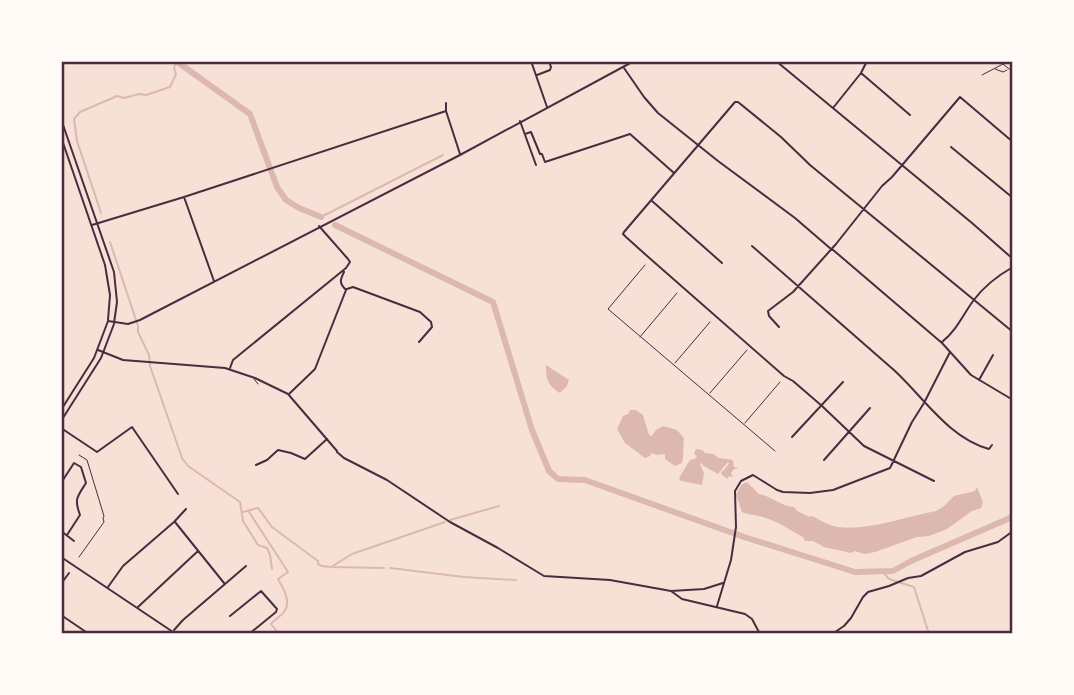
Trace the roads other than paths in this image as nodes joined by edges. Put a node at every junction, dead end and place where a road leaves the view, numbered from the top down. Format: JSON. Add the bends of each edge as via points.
{"nodes":[{"id":1,"x":531,"y":61,"type":"edge"},
{"id":2,"x":549,"y":61,"type":"edge"},
{"id":3,"x":634,"y":61,"type":"edge"},
{"id":4,"x":776,"y":61,"type":"edge"},
{"id":5,"x":867,"y":61,"type":"edge"},
{"id":6,"x":623,"y":67,"type":"junction"},
{"id":7,"x":861,"y":73,"type":"junction"},
{"id":8,"x":535,"y":75,"type":"junction"},
{"id":9,"x":446,"y":103,"type":"dead end"},
{"id":10,"x":547,"y":107,"type":"junction"},
{"id":11,"x":832,"y":109,"type":"junction"},
{"id":12,"x":446,"y":111,"type":"junction"},
{"id":13,"x":910,"y":115,"type":"dead end"},
{"id":14,"x":61,"y":119,"type":"edge"},
{"id":15,"x":520,"y":121,"type":"junction"},
{"id":16,"x":525,"y":134,"type":"junction"},
{"id":17,"x":67,"y":136,"type":"junction"},
{"id":18,"x":61,"y":137,"type":"edge"},
{"id":19,"x":1013,"y":142,"type":"edge"},
{"id":20,"x":698,"y":145,"type":"junction"},
{"id":21,"x":950,"y":147,"type":"dead end"},
{"id":22,"x":460,"y":155,"type":"junction"},
{"id":23,"x":536,"y":165,"type":"dead end"},
{"id":24,"x":901,"y":166,"type":"junction"},
{"id":25,"x":674,"y":173,"type":"junction"},
{"id":26,"x":184,"y":197,"type":"junction"},
{"id":27,"x":1013,"y":198,"type":"edge"},
{"id":28,"x":651,"y":201,"type":"junction"},
{"id":29,"x":864,"y":208,"type":"junction"},
{"id":30,"x":97,"y":223,"type":"junction"},
{"id":31,"x":91,"y":226,"type":"junction"},
{"id":32,"x":319,"y":226,"type":"junction"},
{"id":33,"x":752,"y":246,"type":"dead end"},
{"id":34,"x":831,"y":249,"type":"junction"},
{"id":35,"x":1013,"y":259,"type":"edge"},
{"id":36,"x":722,"y":263,"type":"dead end"},
{"id":37,"x":645,"y":265,"type":"dead end"},
{"id":38,"x":1013,"y":267,"type":"edge"},
{"id":39,"x":346,"y":268,"type":"junction"},
{"id":40,"x":214,"y":281,"type":"junction"},
{"id":41,"x":799,"y":286,"type":"junction"},
{"id":42,"x":346,"y":290,"type":"junction"},
{"id":43,"x":677,"y":293,"type":"dead end"},
{"id":44,"x":974,"y":299,"type":"junction"},
{"id":45,"x":108,"y":321,"type":"junction"},
{"id":46,"x":710,"y":322,"type":"dead end"},
{"id":47,"x":114,"y":323,"type":"junction"},
{"id":48,"x":779,"y":327,"type":"dead end"},
{"id":49,"x":1013,"y":332,"type":"edge"},
{"id":50,"x":640,"y":337,"type":"junction"},
{"id":51,"x":418,"y":342,"type":"dead end"},
{"id":52,"x":942,"y":343,"type":"junction"},
{"id":53,"x":98,"y":350,"type":"junction"},
{"id":54,"x":747,"y":350,"type":"dead end"},
{"id":55,"x":104,"y":352,"type":"junction"},
{"id":56,"x":950,"y":352,"type":"junction"},
{"id":57,"x":993,"y":355,"type":"dead end"},
{"id":58,"x":674,"y":365,"type":"junction"},
{"id":59,"x":229,"y":369,"type":"junction"},
{"id":60,"x":257,"y":373,"type":"dead end"},
{"id":61,"x":252,"y":377,"type":"junction"},
{"id":62,"x":978,"y":381,"type":"junction"},
{"id":63,"x":780,"y":382,"type":"dead end"},
{"id":64,"x":843,"y":382,"type":"dead end"},
{"id":65,"x":258,"y":384,"type":"dead end"},
{"id":66,"x":288,"y":394,"type":"junction"},
{"id":67,"x":709,"y":395,"type":"junction"},
{"id":68,"x":1013,"y":400,"type":"edge"},
{"id":69,"x":924,"y":403,"type":"junction"},
{"id":70,"x":822,"y":406,"type":"junction"},
{"id":71,"x":870,"y":408,"type":"dead end"},
{"id":72,"x":61,"y":410,"type":"edge"},
{"id":73,"x":61,"y":421,"type":"edge"},
{"id":74,"x":744,"y":424,"type":"junction"},
{"id":75,"x":61,"y":428,"type":"edge"},
{"id":76,"x":849,"y":432,"type":"junction"},
{"id":77,"x":792,"y":438,"type":"dead end"},
{"id":78,"x":327,"y":439,"type":"junction"},
{"id":79,"x":992,"y":445,"type":"dead end"},
{"id":80,"x":775,"y":451,"type":"dead end"},
{"id":81,"x":79,"y":455,"type":"dead end"},
{"id":82,"x":824,"y":460,"type":"dead end"},
{"id":83,"x":894,"y":462,"type":"junction"},
{"id":84,"x":256,"y":465,"type":"dead end"},
{"id":85,"x":934,"y":481,"type":"dead end"},
{"id":86,"x":61,"y":483,"type":"edge"},
{"id":87,"x":178,"y":494,"type":"dead end"},
{"id":88,"x":186,"y":509,"type":"dead end"},
{"id":89,"x":174,"y":522,"type":"junction"},
{"id":90,"x":61,"y":531,"type":"edge"},
{"id":91,"x":1013,"y":531,"type":"edge"},
{"id":92,"x":66,"y":535,"type":"junction"},
{"id":93,"x":74,"y":541,"type":"dead end"},
{"id":94,"x":198,"y":551,"type":"junction"},
{"id":95,"x":61,"y":557,"type":"edge"},
{"id":96,"x":79,"y":557,"type":"dead end"},
{"id":97,"x":246,"y":566,"type":"dead end"},
{"id":98,"x":69,"y":573,"type":"dead end"},
{"id":99,"x":724,"y":583,"type":"junction"},
{"id":100,"x":61,"y":584,"type":"edge"},
{"id":101,"x":224,"y":584,"type":"junction"},
{"id":102,"x":107,"y":588,"type":"junction"},
{"id":103,"x":671,"y":591,"type":"junction"},
{"id":104,"x":716,"y":606,"type":"junction"},
{"id":105,"x":138,"y":608,"type":"junction"},
{"id":106,"x":61,"y":615,"type":"edge"},
{"id":107,"x":230,"y":616,"type":"dead end"},
{"id":108,"x":175,"y":632,"type":"edge"},
{"id":109,"x":89,"y":634,"type":"edge"},
{"id":110,"x":249,"y":634,"type":"edge"},
{"id":111,"x":760,"y":634,"type":"edge"},
{"id":112,"x":832,"y":634,"type":"edge"}],
"edges":[{"from":1,"to":8,"type":"street"},
{"from":2,"to":8,"type":"street","via":[[550,71]]},
{"from":3,"to":6,"type":"street"},
{"from":4,"to":11,"type":"street"},
{"from":5,"to":7,"type":"street"},
{"from":6,"to":10,"type":"street"},
{"from":6,"to":20,"type":"street","via":[[653,108]]},
{"from":7,"to":11,"type":"street"},
{"from":7,"to":13,"type":"street"},
{"from":8,"to":10,"type":"street"},
{"from":9,"to":12,"type":"street"},
{"from":10,"to":15,"type":"street"},
{"from":11,"to":24,"type":"street"},
{"from":12,"to":22,"type":"street"},
{"from":12,"to":26,"type":"street"},
{"from":14,"to":17,"type":"street"},
{"from":15,"to":16,"type":"street"},
{"from":15,"to":22,"type":"street"},
{"from":16,"to":23,"type":"street"},
{"from":16,"to":25,"type":"street","via":[[531,132],[545,162],[630,134]]},
{"from":17,"to":18,"type":"street"},
{"from":17,"to":30,"type":"street"},
{"from":18,"to":31,"type":"street"},
{"from":19,"to":24,"type":"street","via":[[960,97]]},
{"from":20,"to":25,"type":"street"},
{"from":20,"to":29,"type":"street","via":[[738,102]]},
{"from":20,"to":34,"type":"street"},
{"from":21,"to":27,"type":"street"},
{"from":22,"to":32,"type":"street"},
{"from":24,"to":29,"type":"street"},
{"from":24,"to":35,"type":"street"},
{"from":25,"to":28,"type":"street"},
{"from":26,"to":30,"type":"street"},
{"from":26,"to":40,"type":"street"},
{"from":28,"to":36,"type":"street"},
{"from":28,"to":70,"type":"street","via":[[624,234]]},
{"from":29,"to":34,"type":"street"},
{"from":29,"to":44,"type":"street"},
{"from":30,"to":31,"type":"street"},
{"from":30,"to":47,"type":"street","via":[[116,282]]},
{"from":31,"to":45,"type":"street","via":[[108,280]]},
{"from":32,"to":39,"type":"street","via":[[350,262]]},
{"from":32,"to":40,"type":"street"},
{"from":33,"to":41,"type":"street"},
{"from":34,"to":41,"type":"street"},
{"from":34,"to":52,"type":"street"},
{"from":37,"to":50,"type":"street","via":[[608,309]]},
{"from":38,"to":44,"type":"street"},
{"from":39,"to":42,"type":"street","via":[[340,280]]},
{"from":39,"to":59,"type":"street","via":[[233,360]]},
{"from":40,"to":47,"type":"street","via":[[132,324]]},
{"from":41,"to":48,"type":"street","via":[[768,311]]},
{"from":41,"to":69,"type":"street","via":[[895,371]]},
{"from":42,"to":51,"type":"street","via":[[353,287],[420,312],[432,327]]},
{"from":42,"to":66,"type":"street","via":[[314,369]]},
{"from":43,"to":50,"type":"street"},
{"from":44,"to":49,"type":"street"},
{"from":44,"to":52,"type":"street"},
{"from":45,"to":47,"type":"street"},
{"from":45,"to":53,"type":"street"},
{"from":46,"to":58,"type":"street"},
{"from":47,"to":55,"type":"street"},
{"from":50,"to":58,"type":"street"},
{"from":52,"to":56,"type":"street"},
{"from":53,"to":55,"type":"street"},
{"from":53,"to":72,"type":"street"},
{"from":54,"to":67,"type":"street"},
{"from":55,"to":59,"type":"street","via":[[123,360]]},
{"from":55,"to":73,"type":"street"},
{"from":56,"to":62,"type":"street"},
{"from":56,"to":69,"type":"street"},
{"from":57,"to":62,"type":"street"},
{"from":58,"to":67,"type":"street"},
{"from":59,"to":61,"type":"street"},
{"from":60,"to":61,"type":"street"},
{"from":61,"to":65,"type":"street"},
{"from":61,"to":66,"type":"street"},
{"from":62,"to":68,"type":"street"},
{"from":63,"to":74,"type":"street"},
{"from":64,"to":70,"type":"street"},
{"from":66,"to":78,"type":"street"},
{"from":67,"to":74,"type":"street"},
{"from":69,"to":79,"type":"street","via":[[970,441],[989,449]]},
{"from":69,"to":83,"type":"street"},
{"from":70,"to":76,"type":"street"},
{"from":70,"to":77,"type":"street"},
{"from":71,"to":76,"type":"street"},
{"from":74,"to":80,"type":"street"},
{"from":75,"to":87,"type":"street","via":[[97,452],[132,427]]},
{"from":76,"to":82,"type":"street"},
{"from":76,"to":83,"type":"street"},
{"from":78,"to":84,"type":"street","via":[[305,459],[278,450]]},
{"from":78,"to":103,"type":"street","via":[[344,458],[544,576],[610,580]]},
{"from":81,"to":96,"type":"street","via":[[86,460],[104,522]]},
{"from":83,"to":85,"type":"street"},
{"from":83,"to":99,"type":"street","via":[[890,468],[834,490],[810,493],[783,492],[753,475],[741,481],[735,491],[735,529]]},
{"from":86,"to":92,"type":"street","via":[[74,463],[81,467],[86,483],[76,498],[80,515]]},
{"from":88,"to":89,"type":"street"},
{"from":89,"to":94,"type":"street"},
{"from":89,"to":102,"type":"street","via":[[122,566]]},
{"from":90,"to":92,"type":"street"},
{"from":91,"to":112,"type":"street","via":[[921,576],[868,592],[851,618]]},
{"from":92,"to":93,"type":"street"},
{"from":94,"to":101,"type":"street"},
{"from":94,"to":105,"type":"street"},
{"from":95,"to":102,"type":"street"},
{"from":97,"to":101,"type":"street"},
{"from":98,"to":100,"type":"street"},
{"from":99,"to":103,"type":"street"},
{"from":99,"to":104,"type":"street"},
{"from":101,"to":108,"type":"street"},
{"from":102,"to":105,"type":"street"},
{"from":103,"to":104,"type":"street","via":[[682,599]]},
{"from":104,"to":111,"type":"street","via":[[745,614]]},
{"from":105,"to":108,"type":"street"},
{"from":106,"to":109,"type":"street"},
{"from":107,"to":110,"type":"street","via":[[261,591],[277,609]]}]}
